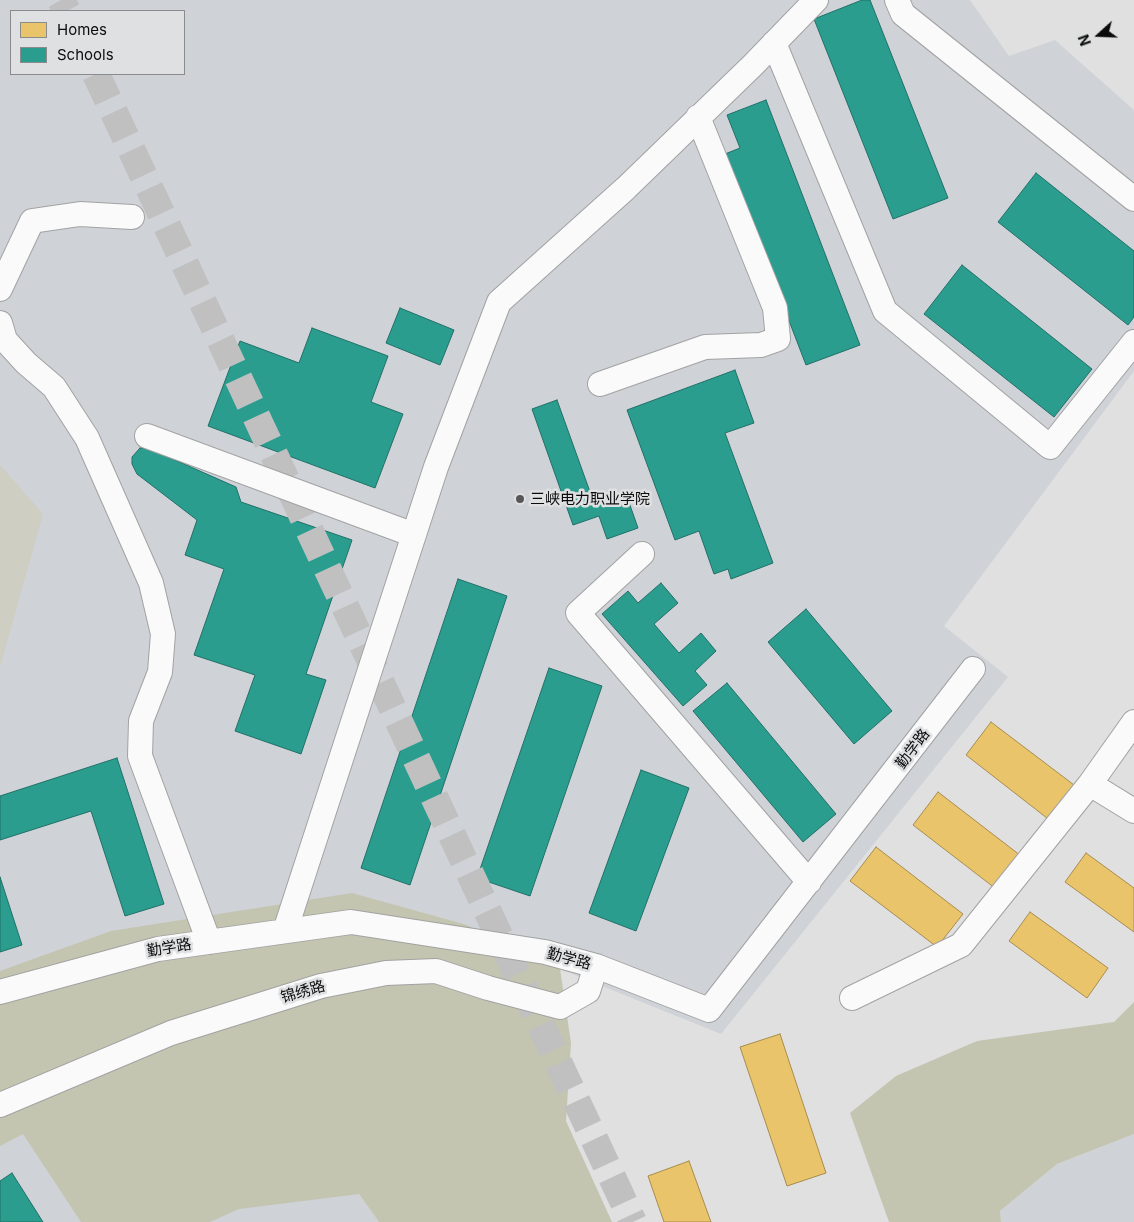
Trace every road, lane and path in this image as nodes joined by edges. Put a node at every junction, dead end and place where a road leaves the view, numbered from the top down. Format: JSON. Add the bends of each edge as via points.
{"nodes":[{"id":1,"x":816,"y":0,"type":"edge"},
{"id":2,"x":897,"y":0,"type":"edge"},
{"id":3,"x":774,"y":43,"type":"junction"},
{"id":4,"x":698,"y":117,"type":"junction"},
{"id":5,"x":1134,"y":199,"type":"edge"},
{"id":6,"x":132,"y":216,"type":"dead end"},
{"id":7,"x":0,"y":289,"type":"edge"},
{"id":8,"x":0,"y":323,"type":"edge"},
{"id":9,"x":1134,"y":342,"type":"edge"},
{"id":10,"x":600,"y":384,"type":"dead end"},
{"id":11,"x":147,"y":436,"type":"dead end"},
{"id":12,"x":414,"y":535,"type":"junction"},
{"id":13,"x":642,"y":554,"type":"dead end"},
{"id":14,"x":973,"y":669,"type":"dead end"},
{"id":15,"x":1134,"y":722,"type":"edge"},
{"id":16,"x":1090,"y":784,"type":"junction"},
{"id":17,"x":1134,"y":811,"type":"edge"},
{"id":18,"x":809,"y":882,"type":"junction"},
{"id":19,"x":285,"y":931,"type":"junction"},
{"id":20,"x":209,"y":942,"type":"junction"},
{"id":21,"x":596,"y":966,"type":"junction"},
{"id":22,"x":0,"y":992,"type":"edge"},
{"id":23,"x":852,"y":998,"type":"dead end"},
{"id":24,"x":0,"y":1105,"type":"edge"}],
"edges":[{"from":1,"to":3,"type":"street"},
{"from":2,"to":5,"type":"street","via":[[903,14]]},
{"from":3,"to":4,"type":"street"},
{"from":3,"to":9,"type":"street","via":[[885,311],[1050,447]]},
{"from":4,"to":10,"type":"street","via":[[775,308],[778,339],[761,345],[705,347]]},
{"from":4,"to":12,"type":"street","via":[[626,188],[499,302],[436,467]]},
{"from":6,"to":7,"type":"street","via":[[80,214],[32,221]]},
{"from":8,"to":20,"type":"street","via":[[5,340],[54,387],[87,438],[151,583],[163,634],[160,672],[140,721],[140,756]]},
{"from":11,"to":12,"type":"street"},
{"from":12,"to":19,"type":"street"},
{"from":13,"to":18,"type":"street","via":[[578,612]]},
{"from":14,"to":18,"type":"street","name":"勤学路"},
{"from":15,"to":16,"type":"street"},
{"from":16,"to":17,"type":"street"},
{"from":16,"to":23,"type":"street","via":[[961,945]]},
{"from":18,"to":21,"type":"street","name":"勤学路","via":[[709,1010]]},
{"from":19,"to":20,"type":"street","name":"勤学路"},
{"from":19,"to":21,"type":"street","name":"勤学路","via":[[351,922],[545,952]]},
{"from":20,"to":22,"type":"street","name":"勤学路","via":[[158,949]]},
{"from":21,"to":24,"type":"street","name":"锦绣路","via":[[588,991],[560,1007],[436,971],[386,973],[321,986],[171,1034]]}]}
